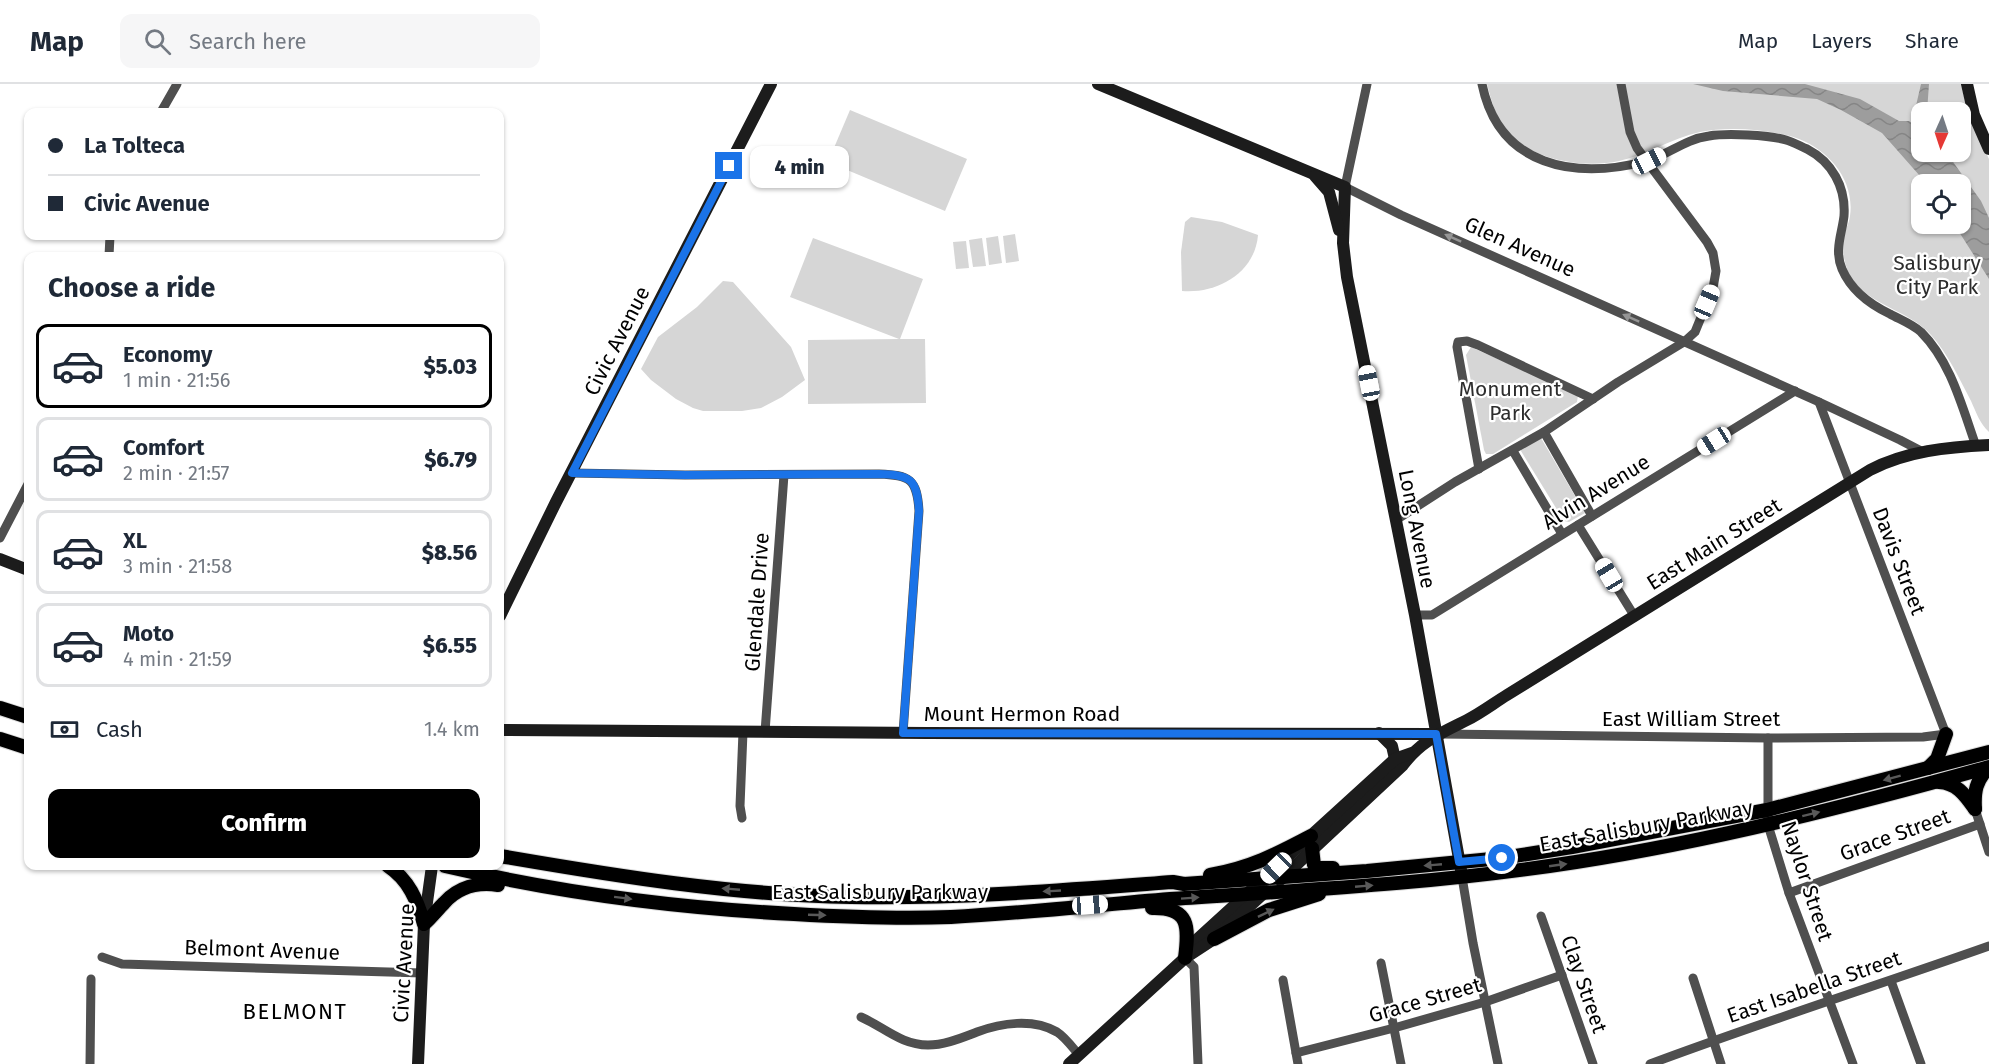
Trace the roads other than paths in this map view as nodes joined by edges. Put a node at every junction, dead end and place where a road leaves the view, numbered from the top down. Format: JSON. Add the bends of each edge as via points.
{"nodes":[{"id":1,"x":177,"y":84,"type":"edge"},
{"id":2,"x":771,"y":84,"type":"edge"},
{"id":3,"x":1098,"y":84,"type":"edge"},
{"id":4,"x":1367,"y":84,"type":"edge"},
{"id":5,"x":1482,"y":84,"type":"edge"},
{"id":6,"x":1622,"y":84,"type":"edge"},
{"id":7,"x":1967,"y":84,"type":"edge"},
{"id":8,"x":163,"y":108,"type":"edge"},
{"id":9,"x":1989,"y":149,"type":"edge"},
{"id":10,"x":1649,"y":161,"type":"junction"},
{"id":11,"x":1312,"y":174,"type":"junction"},
{"id":12,"x":1345,"y":187,"type":"junction"},
{"id":13,"x":1343,"y":243,"type":"junction"},
{"id":14,"x":1684,"y":342,"type":"junction"},
{"id":15,"x":1794,"y":391,"type":"junction"},
{"id":16,"x":1593,"y":399,"type":"junction"},
{"id":17,"x":1819,"y":402,"type":"junction"},
{"id":18,"x":1544,"y":432,"type":"junction"},
{"id":19,"x":1983,"y":446,"type":"edge"},
{"id":20,"x":1513,"y":451,"type":"junction"},
{"id":21,"x":1923,"y":452,"type":"junction"},
{"id":22,"x":1479,"y":469,"type":"junction"},
{"id":23,"x":572,"y":473,"type":"junction"},
{"id":24,"x":784,"y":475,"type":"junction"},
{"id":25,"x":1849,"y":483,"type":"junction"},
{"id":26,"x":24,"y":492,"type":"edge"},
{"id":27,"x":1592,"y":516,"type":"junction"},
{"id":28,"x":1396,"y":520,"type":"junction"},
{"id":29,"x":1578,"y":525,"type":"junction"},
{"id":30,"x":1562,"y":534,"type":"junction"},
{"id":31,"x":0,"y":538,"type":"edge"},
{"id":32,"x":0,"y":559,"type":"edge"},
{"id":33,"x":24,"y":568,"type":"edge"},
{"id":34,"x":504,"y":608,"type":"edge"},
{"id":35,"x":1414,"y":615,"type":"junction"},
{"id":36,"x":1635,"y":616,"type":"junction"},
{"id":37,"x":0,"y":708,"type":"edge"},
{"id":38,"x":24,"y":716,"type":"edge"},
{"id":39,"x":504,"y":730,"type":"edge"},
{"id":40,"x":743,"y":732,"type":"junction"},
{"id":41,"x":765,"y":732,"type":"junction"},
{"id":42,"x":903,"y":733,"type":"junction"},
{"id":43,"x":1379,"y":734,"type":"junction"},
{"id":44,"x":1436,"y":734,"type":"junction"},
{"id":45,"x":1946,"y":734,"type":"junction"},
{"id":46,"x":1768,"y":738,"type":"junction"},
{"id":47,"x":0,"y":739,"type":"edge"},
{"id":48,"x":24,"y":747,"type":"edge"},
{"id":49,"x":1989,"y":752,"type":"edge"},
{"id":50,"x":1412,"y":753,"type":"junction"},
{"id":51,"x":1970,"y":757,"type":"junction"},
{"id":52,"x":1395,"y":759,"type":"junction"},
{"id":53,"x":1989,"y":767,"type":"edge"},
{"id":54,"x":1925,"y":769,"type":"junction"},
{"id":55,"x":1936,"y":782,"type":"junction"},
{"id":56,"x":1975,"y":809,"type":"junction"},
{"id":57,"x":1767,"y":810,"type":"junction"},
{"id":58,"x":742,"y":818,"type":"dead end"},
{"id":59,"x":1768,"y":825,"type":"junction"},
{"id":60,"x":1980,"y":825,"type":"junction"},
{"id":61,"x":1312,"y":842,"type":"junction"},
{"id":62,"x":504,"y":849,"type":"edge"},
{"id":63,"x":1989,"y":852,"type":"edge"},
{"id":64,"x":504,"y":857,"type":"edge"},
{"id":65,"x":1459,"y":862,"type":"junction"},
{"id":66,"x":393,"y":870,"type":"edge"},
{"id":67,"x":431,"y":870,"type":"edge"},
{"id":68,"x":463,"y":870,"type":"edge"},
{"id":69,"x":1367,"y":871,"type":"junction"},
{"id":70,"x":616,"y":876,"type":"junction"},
{"id":71,"x":1462,"y":877,"type":"junction"},
{"id":72,"x":1282,"y":878,"type":"junction"},
{"id":73,"x":1173,"y":882,"type":"junction"},
{"id":74,"x":1264,"y":886,"type":"junction"},
{"id":75,"x":1340,"y":888,"type":"junction"},
{"id":76,"x":565,"y":890,"type":"junction"},
{"id":77,"x":1789,"y":892,"type":"junction"},
{"id":78,"x":1249,"y":894,"type":"junction"},
{"id":79,"x":1090,"y":905,"type":"junction"},
{"id":80,"x":1541,"y":916,"type":"dead end"},
{"id":81,"x":424,"y":924,"type":"junction"},
{"id":82,"x":1214,"y":939,"type":"junction"},
{"id":83,"x":1989,"y":946,"type":"edge"},
{"id":84,"x":102,"y":957,"type":"dead end"},
{"id":85,"x":1185,"y":958,"type":"junction"},
{"id":86,"x":1381,"y":963,"type":"dead end"},
{"id":87,"x":422,"y":972,"type":"junction"},
{"id":88,"x":1562,"y":975,"type":"junction"},
{"id":89,"x":1693,"y":978,"type":"dead end"},
{"id":90,"x":91,"y":979,"type":"dead end"},
{"id":91,"x":1282,"y":980,"type":"dead end"},
{"id":92,"x":1892,"y":981,"type":"junction"},
{"id":93,"x":1485,"y":1002,"type":"junction"},
{"id":94,"x":1830,"y":1002,"type":"junction"},
{"id":95,"x":861,"y":1017,"type":"dead end"},
{"id":96,"x":1394,"y":1028,"type":"junction"},
{"id":97,"x":1712,"y":1041,"type":"junction"},
{"id":98,"x":1296,"y":1053,"type":"junction"},
{"id":99,"x":1079,"y":1055,"type":"junction"},
{"id":100,"x":90,"y":1064,"type":"edge"},
{"id":101,"x":418,"y":1064,"type":"edge"},
{"id":102,"x":1069,"y":1064,"type":"edge"},
{"id":103,"x":1198,"y":1064,"type":"edge"},
{"id":104,"x":1298,"y":1064,"type":"edge"},
{"id":105,"x":1401,"y":1064,"type":"edge"},
{"id":106,"x":1498,"y":1064,"type":"edge"},
{"id":107,"x":1593,"y":1064,"type":"edge"},
{"id":108,"x":1650,"y":1064,"type":"edge"},
{"id":109,"x":1720,"y":1064,"type":"edge"},
{"id":110,"x":1853,"y":1064,"type":"edge"},
{"id":111,"x":1921,"y":1064,"type":"edge"}],
"edges":[{"from":1,"to":8,"type":"street"},
{"from":2,"to":23,"type":"main road","name":"Civic Avenue"},
{"from":3,"to":11,"type":"main road","name":"Glen Avenue"},
{"from":4,"to":12,"type":"street"},
{"from":5,"to":10,"type":"street","via":[[1491,112],[1508,139],[1540,160],[1596,170]]},
{"from":6,"to":10,"type":"street","via":[[1630,132]]},
{"from":7,"to":9,"type":"main road","via":[[1974,115]]},
{"from":10,"to":14,"type":"street","via":[[1713,253],[1713,288],[1695,332]]},
{"from":10,"to":19,"type":"street","via":[[1695,139],[1732,135],[1786,140],[1826,161],[1838,178],[1844,198],[1838,241],[1840,266],[1847,280],[1864,298],[1921,332],[1942,359]]},
{"from":11,"to":12,"type":"main road","name":"Glen Avenue"},
{"from":11,"to":13,"type":"main road","via":[[1329,192]]},
{"from":12,"to":13,"type":"main road","name":"Long Avenue"},
{"from":14,"to":12,"type":"street","name":"Glen Avenue","one_way":true},
{"from":13,"to":28,"type":"main road","name":"Long Avenue"},
{"from":14,"to":15,"type":"street","name":"Glen Avenue"},
{"from":14,"to":16,"type":"street"},
{"from":15,"to":17,"type":"street","name":"Glen Avenue"},
{"from":15,"to":27,"type":"street","name":"Alvin Avenue"},
{"from":16,"to":18,"type":"street"},
{"from":16,"to":22,"type":"street","via":[[1478,345],[1458,342]]},
{"from":17,"to":21,"type":"street","name":"Glen Avenue"},
{"from":17,"to":25,"type":"street","name":"Davis Street"},
{"from":18,"to":20,"type":"street"},
{"from":18,"to":27,"type":"street"},
{"from":19,"to":21,"type":"main road","name":"East Main Street"},
{"from":20,"to":22,"type":"street"},
{"from":20,"to":30,"type":"street"},
{"from":21,"to":25,"type":"main road","name":"East Main Street","via":[[1883,463]]},
{"from":22,"to":28,"type":"street"},
{"from":23,"to":24,"type":"street"},
{"from":23,"to":34,"type":"main road","name":"Civic Avenue"},
{"from":24,"to":41,"type":"street","name":"Glendale Drive"},
{"from":24,"to":42,"type":"street","via":[[894,474],[914,485],[919,511]]},
{"from":25,"to":36,"type":"main road","name":"East Main Street"},
{"from":25,"to":45,"type":"street","name":"Davis Street"},
{"from":26,"to":31,"type":"street"},
{"from":27,"to":29,"type":"street","name":"Alvin Avenue"},
{"from":28,"to":35,"type":"main road","name":"Long Avenue"},
{"from":29,"to":30,"type":"street","name":"Alvin Avenue"},
{"from":29,"to":36,"type":"street"},
{"from":30,"to":35,"type":"street","name":"Alvin Avenue","via":[[1432,615]]},
{"from":32,"to":33,"type":"main road"},
{"from":35,"to":44,"type":"main road","name":"Long Avenue"},
{"from":36,"to":44,"type":"main road","name":"East Main Street","via":[[1469,719]]},
{"from":37,"to":38,"type":"main road"},
{"from":39,"to":40,"type":"main road","name":"Mount Hermon Road"},
{"from":40,"to":41,"type":"main road","name":"Mount Hermon Road"},
{"from":40,"to":58,"type":"street"},
{"from":41,"to":42,"type":"main road","name":"Mount Hermon Road"},
{"from":42,"to":43,"type":"main road","name":"Mount Hermon Road"},
{"from":43,"to":44,"type":"main road","name":"Mount Hermon Road"},
{"from":43,"to":52,"type":"main road","via":[[1392,746]]},
{"from":44,"to":46,"type":"street","name":"East William Street"},
{"from":44,"to":50,"type":"main road","name":"East Main Street"},
{"from":44,"to":65,"type":"main road","name":"Long Avenue"},
{"from":45,"to":46,"type":"street","name":"East William Street"},
{"from":45,"to":51,"type":"main road","via":[[1959,753]]},
{"from":45,"to":54,"type":"main road","via":[[1937,759]]},
{"from":46,"to":57,"type":"street","name":"Naylor Street"},
{"from":47,"to":48,"type":"main road"},
{"from":49,"to":51,"type":"main road","name":"East Salisbury Parkway"},
{"from":50,"to":52,"type":"main road","name":"East Main Street"},
{"from":50,"to":61,"type":"main road","name":"East Main Street"},
{"from":51,"to":54,"type":"main road","name":"East Salisbury Parkway"},
{"from":52,"to":61,"type":"main road","name":"East Main Street"},
{"from":53,"to":55,"type":"main road","name":"East Salisbury Parkway"},
{"from":53,"to":56,"type":"main road","via":[[1974,792]]},
{"from":54,"to":57,"type":"main road","name":"East Salisbury Parkway","one_way":true},
{"from":55,"to":56,"type":"main road","via":[[1958,788]]},
{"from":59,"to":55,"type":"main road","name":"East Salisbury Parkway","one_way":true},
{"from":56,"to":60,"type":"street"},
{"from":57,"to":59,"type":"street","name":"Naylor Street"},
{"from":57,"to":65,"type":"main road","name":"East Salisbury Parkway","via":[[1572,848]]},
{"from":71,"to":59,"type":"main road","name":"East Salisbury Parkway","one_way":true,"via":[[1615,856]]},
{"from":59,"to":77,"type":"street","name":"Naylor Street"},
{"from":60,"to":63,"type":"street"},
{"from":60,"to":77,"type":"street","name":"Grace Street"},
{"from":61,"to":69,"type":"main road","via":[[1317,867]]},
{"from":61,"to":72,"type":"main road","name":"East Main Street"},
{"from":61,"to":73,"type":"main road","via":[[1237,870]]},
{"from":61,"to":74,"type":"main road","name":"East Main Street"},
{"from":62,"to":70,"type":"main road","via":[[592,865]]},
{"from":64,"to":70,"type":"main road","name":"East Salisbury Parkway"},
{"from":65,"to":69,"type":"main road","name":"East Salisbury Parkway","one_way":true},
{"from":65,"to":71,"type":"main road","name":"Long Avenue"},
{"from":66,"to":81,"type":"main road","via":[[406,881]]},
{"from":67,"to":81,"type":"main road","name":"Civic Avenue"},
{"from":68,"to":76,"type":"main road","name":"East Salisbury Parkway"},
{"from":69,"to":72,"type":"main road","name":"East Salisbury Parkway"},
{"from":73,"to":70,"type":"main road","name":"East Salisbury Parkway","one_way":true,"via":[[1019,893],[850,897],[756,892]]},
{"from":75,"to":71,"type":"main road","name":"East Salisbury Parkway","one_way":true},
{"from":71,"to":93,"type":"street"},
{"from":72,"to":74,"type":"main road","name":"East Salisbury Parkway"},
{"from":73,"to":74,"type":"main road","name":"East Salisbury Parkway"},
{"from":74,"to":75,"type":"main road","name":"East Salisbury Parkway"},
{"from":74,"to":78,"type":"main road","name":"East Salisbury Parkway"},
{"from":74,"to":82,"type":"main road","name":"East Main Street"},
{"from":82,"to":75,"type":"main road","one_way":true,"via":[[1269,910]]},
{"from":76,"to":79,"type":"main road","name":"East Salisbury Parkway","one_way":true,"via":[[725,910],[856,917],[950,917]]},
{"from":76,"to":81,"type":"main road","via":[[538,892],[482,883],[455,892]]},
{"from":77,"to":94,"type":"street","name":"Naylor Street"},
{"from":79,"to":78,"type":"main road","name":"East Salisbury Parkway","one_way":true},
{"from":78,"to":85,"type":"main road","name":"East Main Street","via":[[1191,945]]},
{"from":79,"to":85,"type":"main road","via":[[1172,909],[1188,926]]},
{"from":80,"to":88,"type":"street","name":"Clay Street"},
{"from":81,"to":87,"type":"main road","name":"Civic Avenue"},
{"from":82,"to":85,"type":"main road","name":"East Main Street"},
{"from":83,"to":92,"type":"street","name":"East Isabella Street"},
{"from":84,"to":87,"type":"street","name":"Belmont Avenue","via":[[122,964]]},
{"from":85,"to":99,"type":"main road","name":"East Main Street"},
{"from":85,"to":103,"type":"street","via":[[1194,968]]},
{"from":86,"to":96,"type":"street"},
{"from":87,"to":101,"type":"main road","name":"Civic Avenue"},
{"from":88,"to":93,"type":"street","name":"Grace Street"},
{"from":88,"to":107,"type":"street","name":"Clay Street"},
{"from":89,"to":97,"type":"street"},
{"from":90,"to":100,"type":"street"},
{"from":91,"to":98,"type":"street"},
{"from":92,"to":94,"type":"street","name":"East Isabella Street"},
{"from":92,"to":111,"type":"street"},
{"from":93,"to":96,"type":"street","name":"Grace Street"},
{"from":93,"to":106,"type":"street"},
{"from":94,"to":97,"type":"street","name":"East Isabella Street"},
{"from":94,"to":110,"type":"street","name":"Naylor Street"},
{"from":95,"to":99,"type":"street","via":[[902,1040],[927,1045],[942,1044],[998,1025],[1043,1026],[1059,1033]]},
{"from":96,"to":98,"type":"street","name":"Grace Street"},
{"from":96,"to":105,"type":"street"},
{"from":97,"to":108,"type":"street","name":"East Isabella Street"},
{"from":97,"to":109,"type":"street"},
{"from":98,"to":104,"type":"street"},
{"from":99,"to":102,"type":"main road","name":"East Main Street"}]}
